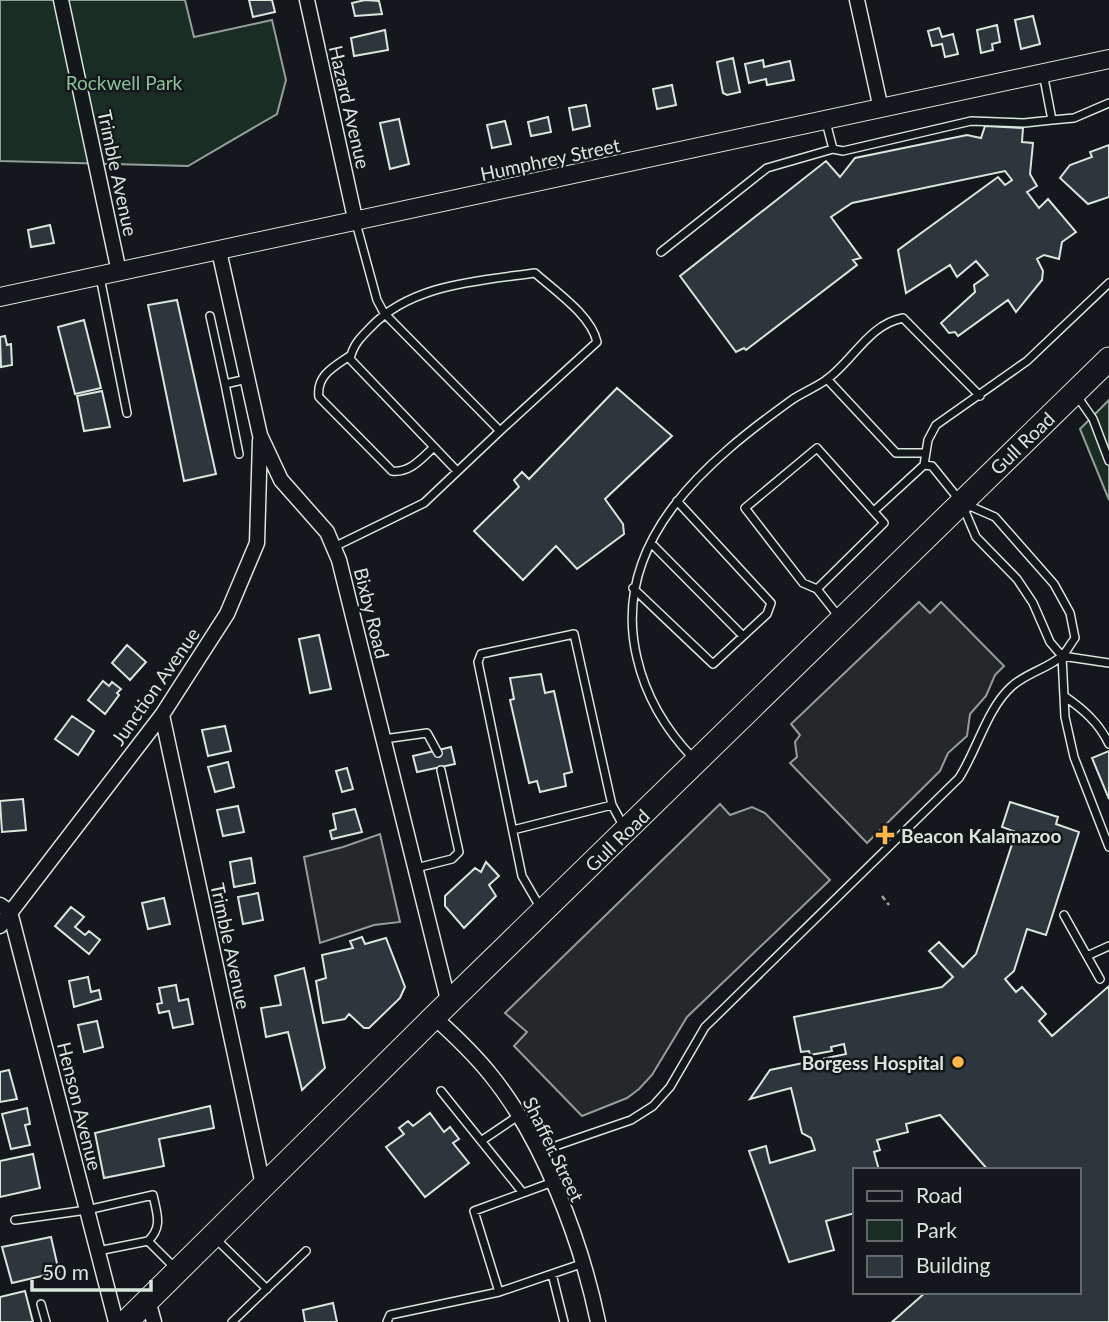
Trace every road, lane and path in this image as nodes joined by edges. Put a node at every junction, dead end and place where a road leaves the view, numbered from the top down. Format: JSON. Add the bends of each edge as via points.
{"nodes":[{"id":1,"x":61,"y":0,"type":"edge"},
{"id":2,"x":307,"y":0,"type":"edge"},
{"id":3,"x":857,"y":0,"type":"edge"},
{"id":4,"x":1109,"y":59,"type":"edge"},
{"id":5,"x":1043,"y":73,"type":"junction"},
{"id":6,"x":1109,"y":103,"type":"edge"},
{"id":7,"x":881,"y":109,"type":"junction"},
{"id":8,"x":1052,"y":120,"type":"junction"},
{"id":9,"x":826,"y":121,"type":"junction"},
{"id":10,"x":833,"y":149,"type":"junction"},
{"id":11,"x":356,"y":223,"type":"junction"},
{"id":12,"x":219,"y":251,"type":"junction"},
{"id":13,"x":661,"y":252,"type":"dead end"},
{"id":14,"x":119,"y":272,"type":"junction"},
{"id":15,"x":100,"y":276,"type":"junction"},
{"id":16,"x":1109,"y":283,"type":"edge"},
{"id":17,"x":0,"y":297,"type":"edge"},
{"id":18,"x":384,"y":313,"type":"junction"},
{"id":19,"x":210,"y":316,"type":"dead end"},
{"id":20,"x":351,"y":355,"type":"junction"},
{"id":21,"x":1109,"y":359,"type":"edge"},
{"id":22,"x":247,"y":379,"type":"junction"},
{"id":23,"x":827,"y":379,"type":"junction"},
{"id":24,"x":225,"y":384,"type":"junction"},
{"id":25,"x":1075,"y":392,"type":"junction"},
{"id":26,"x":980,"y":396,"type":"junction"},
{"id":27,"x":127,"y":413,"type":"dead end"},
{"id":28,"x":500,"y":431,"type":"junction"},
{"id":29,"x":260,"y":435,"type":"junction"},
{"id":30,"x":434,"y":447,"type":"junction"},
{"id":31,"x":926,"y":453,"type":"junction"},
{"id":32,"x":239,"y":454,"type":"dead end"},
{"id":33,"x":1109,"y":461,"type":"edge"},
{"id":34,"x":924,"y":465,"type":"junction"},
{"id":35,"x":457,"y":471,"type":"junction"},
{"id":36,"x":677,"y":501,"type":"junction"},
{"id":37,"x":961,"y":502,"type":"junction"},
{"id":38,"x":874,"y":511,"type":"junction"},
{"id":39,"x":651,"y":543,"type":"junction"},
{"id":40,"x":333,"y":547,"type":"junction"},
{"id":41,"x":633,"y":588,"type":"junction"},
{"id":42,"x":817,"y":589,"type":"junction"},
{"id":43,"x":841,"y":620,"type":"junction"},
{"id":44,"x":743,"y":636,"type":"junction"},
{"id":45,"x":1062,"y":656,"type":"junction"},
{"id":46,"x":1109,"y":663,"type":"edge"},
{"id":47,"x":1064,"y":696,"type":"junction"},
{"id":48,"x":162,"y":715,"type":"junction"},
{"id":49,"x":384,"y":739,"type":"junction"},
{"id":50,"x":1109,"y":744,"type":"edge"},
{"id":51,"x":438,"y":753,"type":"dead end"},
{"id":52,"x":697,"y":762,"type":"junction"},
{"id":53,"x":441,"y":770,"type":"dead end"},
{"id":54,"x":612,"y":805,"type":"junction"},
{"id":55,"x":513,"y":830,"type":"junction"},
{"id":56,"x":625,"y":831,"type":"junction"},
{"id":57,"x":1109,"y":847,"type":"edge"},
{"id":58,"x":416,"y":868,"type":"junction"},
{"id":59,"x":882,"y":896,"type":"dead end"},
{"id":60,"x":889,"y":905,"type":"dead end"},
{"id":61,"x":5,"y":909,"type":"edge"},
{"id":62,"x":542,"y":912,"type":"junction"},
{"id":63,"x":1064,"y":915,"type":"dead end"},
{"id":64,"x":0,"y":926,"type":"edge"},
{"id":65,"x":1109,"y":946,"type":"edge"},
{"id":66,"x":1087,"y":956,"type":"junction"},
{"id":67,"x":1100,"y":979,"type":"dead end"},
{"id":68,"x":441,"y":1010,"type":"junction"},
{"id":69,"x":441,"y":1091,"type":"dead end"},
{"id":70,"x":518,"y":1116,"type":"junction"},
{"id":71,"x":481,"y":1141,"type":"junction"},
{"id":72,"x":538,"y":1153,"type":"junction"},
{"id":73,"x":553,"y":1182,"type":"junction"},
{"id":74,"x":263,"y":1185,"type":"junction"},
{"id":75,"x":523,"y":1194,"type":"junction"},
{"id":76,"x":87,"y":1210,"type":"junction"},
{"id":77,"x":15,"y":1220,"type":"dead end"},
{"id":78,"x":212,"y":1236,"type":"junction"},
{"id":79,"x":148,"y":1241,"type":"junction"},
{"id":80,"x":98,"y":1251,"type":"junction"},
{"id":81,"x":306,"y":1251,"type":"dead end"},
{"id":82,"x":582,"y":1264,"type":"junction"},
{"id":83,"x":178,"y":1270,"type":"junction"},
{"id":84,"x":552,"y":1274,"type":"junction"},
{"id":85,"x":267,"y":1289,"type":"junction"},
{"id":86,"x":499,"y":1292,"type":"junction"},
{"id":87,"x":41,"y":1304,"type":"dead end"},
{"id":88,"x":151,"y":1311,"type":"edge"},
{"id":89,"x":46,"y":1322,"type":"edge"},
{"id":90,"x":116,"y":1322,"type":"edge"},
{"id":91,"x":126,"y":1322,"type":"edge"},
{"id":92,"x":232,"y":1322,"type":"edge"},
{"id":93,"x":387,"y":1322,"type":"edge"},
{"id":94,"x":564,"y":1322,"type":"edge"},
{"id":95,"x":598,"y":1322,"type":"edge"}],
"edges":[{"from":1,"to":14,"type":"street","name":"Trimble Avenue"},
{"from":2,"to":11,"type":"street","name":"Hazard Avenue"},
{"from":3,"to":7,"type":"street"},
{"from":4,"to":5,"type":"street","name":"Humphrey Street"},
{"from":5,"to":7,"type":"street","name":"Humphrey Street"},
{"from":5,"to":8,"type":"lane"},
{"from":6,"to":8,"type":"lane","via":[[1074,118]]},
{"from":7,"to":9,"type":"street","name":"Humphrey Street"},
{"from":8,"to":10,"type":"lane","via":[[971,121],[843,151]]},
{"from":9,"to":10,"type":"lane"},
{"from":9,"to":11,"type":"street","name":"Humphrey Street"},
{"from":10,"to":13,"type":"lane","via":[[767,168]]},
{"from":11,"to":12,"type":"street","name":"Humphrey Street"},
{"from":11,"to":18,"type":"lane"},
{"from":12,"to":14,"type":"street","name":"Humphrey Street"},
{"from":12,"to":22,"type":"street","name":"Bixby Road"},
{"from":14,"to":15,"type":"street","name":"Humphrey Street"},
{"from":15,"to":17,"type":"street","name":"Humphrey Street"},
{"from":15,"to":27,"type":"lane"},
{"from":16,"to":26,"type":"lane","via":[[1027,360]]},
{"from":18,"to":20,"type":"lane","via":[[352,347]]},
{"from":18,"to":28,"type":"lane"},
{"from":18,"to":28,"type":"lane","via":[[422,293],[535,273],[561,296],[595,332],[597,342]]},
{"from":19,"to":24,"type":"lane"},
{"from":20,"to":30,"type":"lane"},
{"from":20,"to":30,"type":"lane","via":[[321,378],[319,397],[392,471],[410,468]]},
{"from":21,"to":25,"type":"main road","name":"Gull Road"},
{"from":22,"to":24,"type":"lane"},
{"from":22,"to":29,"type":"street","name":"Bixby Road"},
{"from":23,"to":26,"type":"lane","via":[[891,320],[903,318]]},
{"from":23,"to":31,"type":"lane","via":[[896,453]]},
{"from":23,"to":36,"type":"lane","via":[[794,398],[724,454]]},
{"from":24,"to":32,"type":"lane"},
{"from":25,"to":33,"type":"lane","via":[[1093,419]]},
{"from":25,"to":37,"type":"main road","name":"Gull Road"},
{"from":26,"to":31,"type":"lane","via":[[936,425]]},
{"from":28,"to":35,"type":"lane"},
{"from":29,"to":40,"type":"street","name":"Bixby Road","via":[[281,480],[319,521]]},
{"from":29,"to":48,"type":"street","name":"Junction Avenue","via":[[257,543],[227,614]]},
{"from":30,"to":35,"type":"lane"},
{"from":31,"to":34,"type":"lane"},
{"from":34,"to":37,"type":"lane","via":[[932,466]]},
{"from":34,"to":38,"type":"lane"},
{"from":35,"to":40,"type":"lane","via":[[424,503]]},
{"from":36,"to":39,"type":"lane","via":[[659,523]]},
{"from":36,"to":44,"type":"lane","via":[[771,603],[767,614]]},
{"from":37,"to":43,"type":"main road","name":"Gull Road"},
{"from":37,"to":45,"type":"lane","via":[[976,537],[1017,579]]},
{"from":37,"to":45,"type":"lane","via":[[995,517],[1054,584],[1070,613],[1076,638]]},
{"from":38,"to":42,"type":"lane","via":[[884,523]]},
{"from":38,"to":42,"type":"lane","via":[[817,448],[745,508],[803,583]]},
{"from":39,"to":41,"type":"lane"},
{"from":39,"to":44,"type":"lane"},
{"from":40,"to":49,"type":"street","name":"Bixby Road"},
{"from":41,"to":44,"type":"lane","via":[[713,664]]},
{"from":41,"to":52,"type":"lane","via":[[631,632],[643,683],[670,734]]},
{"from":42,"to":43,"type":"lane"},
{"from":43,"to":52,"type":"main road","name":"Gull Road"},
{"from":45,"to":46,"type":"lane"},
{"from":45,"to":47,"type":"lane"},
{"from":45,"to":72,"type":"lane","via":[[1010,688],[998,702],[959,778],[705,1027],[670,1087],[653,1106],[631,1120]]},
{"from":47,"to":50,"type":"lane","via":[[1083,709]]},
{"from":47,"to":57,"type":"lane","via":[[1074,757]]},
{"from":48,"to":61,"type":"street","name":"Junction Avenue"},
{"from":48,"to":74,"type":"street","name":"Trimble Avenue"},
{"from":49,"to":51,"type":"lane","via":[[428,733]]},
{"from":49,"to":58,"type":"street","name":"Bixby Road"},
{"from":52,"to":56,"type":"main road","name":"Gull Road"},
{"from":53,"to":58,"type":"lane","via":[[459,852],[452,859]]},
{"from":54,"to":55,"type":"lane"},
{"from":54,"to":55,"type":"lane","via":[[574,634],[481,654],[478,662]]},
{"from":54,"to":56,"type":"lane"},
{"from":55,"to":62,"type":"lane","via":[[522,876]]},
{"from":56,"to":62,"type":"main road","name":"Gull Road"},
{"from":58,"to":68,"type":"street","name":"Bixby Road"},
{"from":59,"to":60,"type":"path"},
{"from":61,"to":64,"type":"street","name":"Junction Avenue"},
{"from":61,"to":76,"type":"street","name":"Henson Avenue"},
{"from":62,"to":68,"type":"main road","name":"Gull Road"},
{"from":63,"to":66,"type":"lane"},
{"from":65,"to":66,"type":"lane"},
{"from":66,"to":67,"type":"lane"},
{"from":68,"to":70,"type":"street","name":"Shaffer Street"},
{"from":68,"to":74,"type":"main road","name":"Gull Road"},
{"from":69,"to":71,"type":"lane"},
{"from":70,"to":71,"type":"lane"},
{"from":70,"to":72,"type":"street","name":"Shaffer Street"},
{"from":71,"to":75,"type":"lane"},
{"from":72,"to":73,"type":"street","name":"Shaffer Street"},
{"from":73,"to":75,"type":"lane"},
{"from":73,"to":82,"type":"street","name":"Shaffer Street"},
{"from":74,"to":78,"type":"main road","name":"Gull Road"},
{"from":75,"to":86,"type":"lane","via":[[474,1211]]},
{"from":76,"to":77,"type":"lane"},
{"from":76,"to":79,"type":"lane","via":[[153,1195],[159,1226]]},
{"from":76,"to":80,"type":"street","name":"Henson Avenue"},
{"from":78,"to":83,"type":"main road","name":"Gull Road"},
{"from":78,"to":85,"type":"lane"},
{"from":79,"to":80,"type":"lane"},
{"from":79,"to":83,"type":"lane"},
{"from":80,"to":90,"type":"street","name":"Henson Avenue"},
{"from":81,"to":85,"type":"lane"},
{"from":82,"to":84,"type":"lane"},
{"from":82,"to":95,"type":"street","name":"Shaffer Street"},
{"from":83,"to":88,"type":"main road","name":"Gull Road"},
{"from":84,"to":86,"type":"lane"},
{"from":84,"to":94,"type":"lane"},
{"from":85,"to":92,"type":"lane"},
{"from":86,"to":93,"type":"lane","via":[[390,1315]]},
{"from":87,"to":89,"type":"lane"},
{"from":88,"to":91,"type":"main road","name":"Gull Road"}]}
